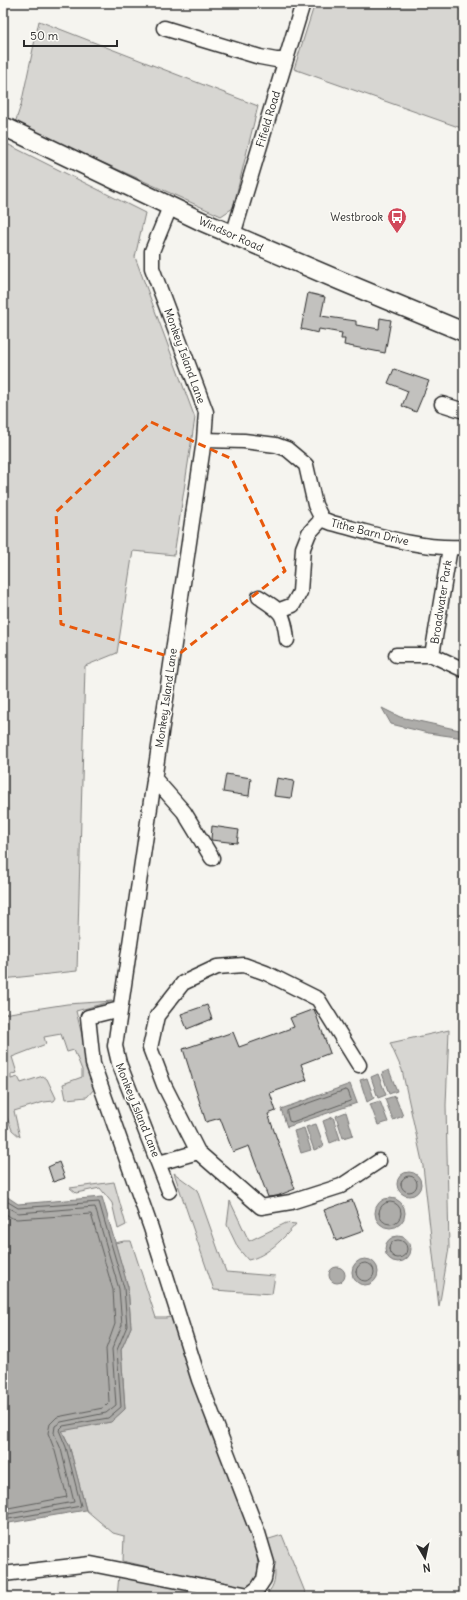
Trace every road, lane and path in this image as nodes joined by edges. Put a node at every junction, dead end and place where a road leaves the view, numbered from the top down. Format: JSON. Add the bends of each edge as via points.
{"nodes":[{"id":1,"x":303,"y":3,"type":"edge"},
{"id":2,"x":164,"y":28,"type":"dead end"},
{"id":3,"x":285,"y":60,"type":"junction"},
{"id":4,"x":3,"y":126,"type":"edge"},
{"id":5,"x":170,"y":207,"type":"junction"},
{"id":6,"x":233,"y":235,"type":"junction"},
{"id":7,"x":464,"y":332,"type":"edge"},
{"id":8,"x":442,"y":404,"type":"dead end"},
{"id":9,"x":464,"y":411,"type":"edge"},
{"id":10,"x":204,"y":440,"type":"junction"},
{"id":11,"x":322,"y":519,"type":"junction"},
{"id":12,"x":464,"y":547,"type":"edge"},
{"id":13,"x":450,"y":548,"type":"junction"},
{"id":14,"x":259,"y":597,"type":"dead end"},
{"id":15,"x":280,"y":610,"type":"junction"},
{"id":16,"x":287,"y":640,"type":"dead end"},
{"id":17,"x":396,"y":655,"type":"dead end"},
{"id":18,"x":432,"y":656,"type":"junction"},
{"id":19,"x":464,"y":670,"type":"edge"},
{"id":20,"x":154,"y":778,"type":"junction"},
{"id":21,"x":212,"y":858,"type":"dead end"},
{"id":22,"x":120,"y":1009,"type":"junction"},
{"id":23,"x":359,"y":1065,"type":"dead end"},
{"id":24,"x":198,"y":1152,"type":"junction"},
{"id":25,"x":379,"y":1161,"type":"dead end"},
{"id":26,"x":159,"y":1163,"type":"junction"},
{"id":27,"x":169,"y":1191,"type":"dead end"},
{"id":28,"x":3,"y":1574,"type":"edge"},
{"id":29,"x":247,"y":1596,"type":"edge"}],
"edges":[{"from":1,"to":3,"type":"street","name":"Fifield Road"},
{"from":2,"to":3,"type":"street","via":[[260,57]]},
{"from":3,"to":6,"type":"street","name":"Fifield Road"},
{"from":4,"to":5,"type":"main road","name":"Windsor Road"},
{"from":5,"to":6,"type":"main road","name":"Windsor Road"},
{"from":5,"to":10,"type":"street","name":"Monkey Island Lane","via":[[152,251],[152,268],[206,412]]},
{"from":6,"to":7,"type":"main road","name":"Windsor Road"},
{"from":8,"to":9,"type":"street"},
{"from":10,"to":11,"type":"street","name":"Tithe Barn Drive","via":[[250,442],[287,449],[306,465],[315,505]]},
{"from":10,"to":20,"type":"street","name":"Monkey Island Lane"},
{"from":11,"to":13,"type":"street","name":"Tithe Barn Drive","via":[[414,543]]},
{"from":11,"to":15,"type":"street","via":[[309,533],[303,548],[300,592],[293,605]]},
{"from":12,"to":13,"type":"street","name":"Tithe Barn Drive"},
{"from":13,"to":18,"type":"street","name":"Broadwater Park"},
{"from":14,"to":15,"type":"street"},
{"from":15,"to":16,"type":"street","via":[[285,620]]},
{"from":17,"to":18,"type":"street","name":"Broadwater Park"},
{"from":18,"to":19,"type":"street","name":"Broadwater Park"},
{"from":20,"to":21,"type":"street","via":[[184,812]]},
{"from":20,"to":22,"type":"street","name":"Monkey Island Lane"},
{"from":22,"to":26,"type":"street","name":"Monkey Island Lane","via":[[115,1046],[118,1064]]},
{"from":22,"to":29,"type":"street","via":[[88,1017],[93,1064],[151,1228],[199,1380],[258,1533],[267,1563],[264,1579],[258,1588]]},
{"from":23,"to":24,"type":"street","via":[[318,999],[266,973],[244,964],[217,967],[183,983],[157,1016],[150,1048],[164,1085]]},
{"from":24,"to":25,"type":"street","via":[[261,1207],[291,1202],[340,1186]]},
{"from":24,"to":26,"type":"street"},
{"from":26,"to":27,"type":"street","name":"Monkey Island Lane"},
{"from":28,"to":29,"type":"street","via":[[91,1564]]}]}
